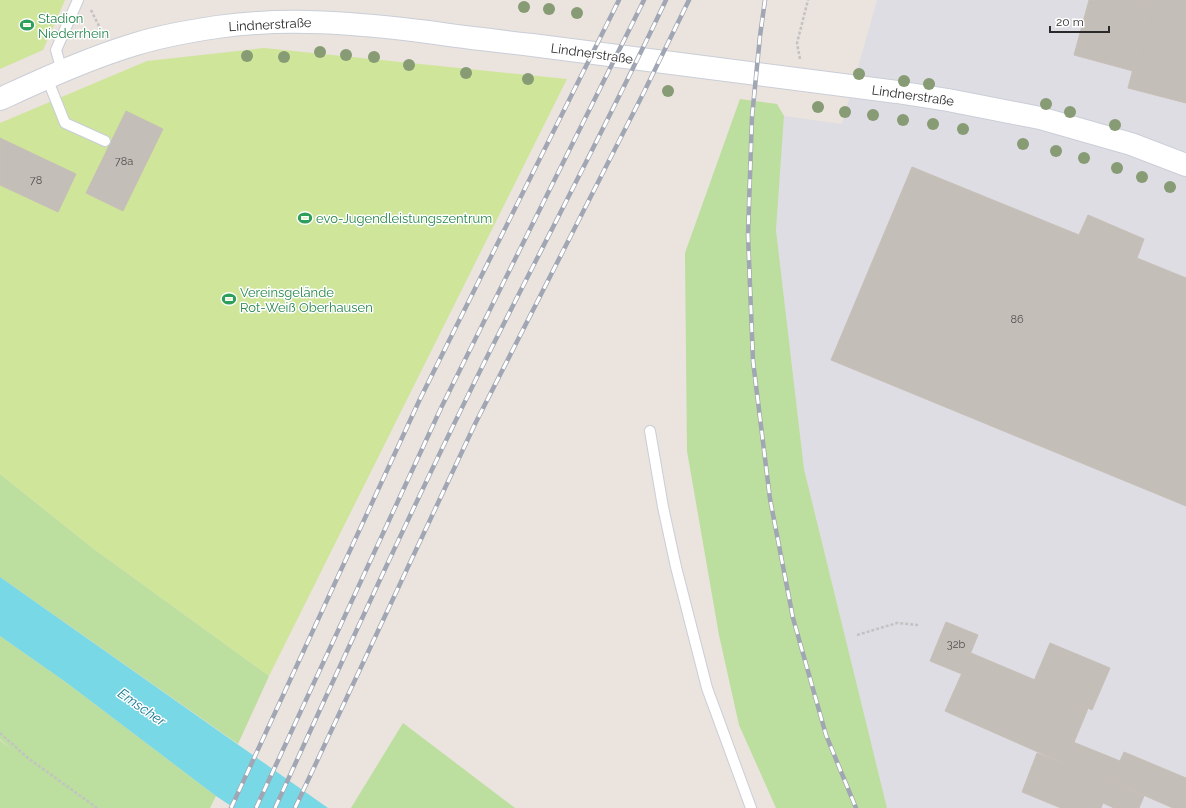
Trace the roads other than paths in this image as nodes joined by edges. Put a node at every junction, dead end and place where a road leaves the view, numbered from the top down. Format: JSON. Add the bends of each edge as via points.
{"nodes":[{"id":1,"x":78,"y":0,"type":"edge"},
{"id":2,"x":55,"y":74,"type":"junction"},
{"id":3,"x":0,"y":99,"type":"edge"},
{"id":4,"x":105,"y":141,"type":"dead end"},
{"id":5,"x":1186,"y":165,"type":"edge"},
{"id":6,"x":650,"y":431,"type":"dead end"},
{"id":7,"x":751,"y":808,"type":"edge"}],
"edges":[{"from":1,"to":2,"type":"lane","via":[[56,50]]},
{"from":2,"to":3,"type":"street","name":"Lindnerstraße"},
{"from":2,"to":4,"type":"lane","via":[[65,123]]},
{"from":2,"to":5,"type":"street","name":"Lindnerstraße","via":[[136,44],[217,27],[251,23],[354,24],[948,100],[1040,118],[1131,144]]},
{"from":6,"to":7,"type":"lane","via":[[676,567],[704,680]]}]}
